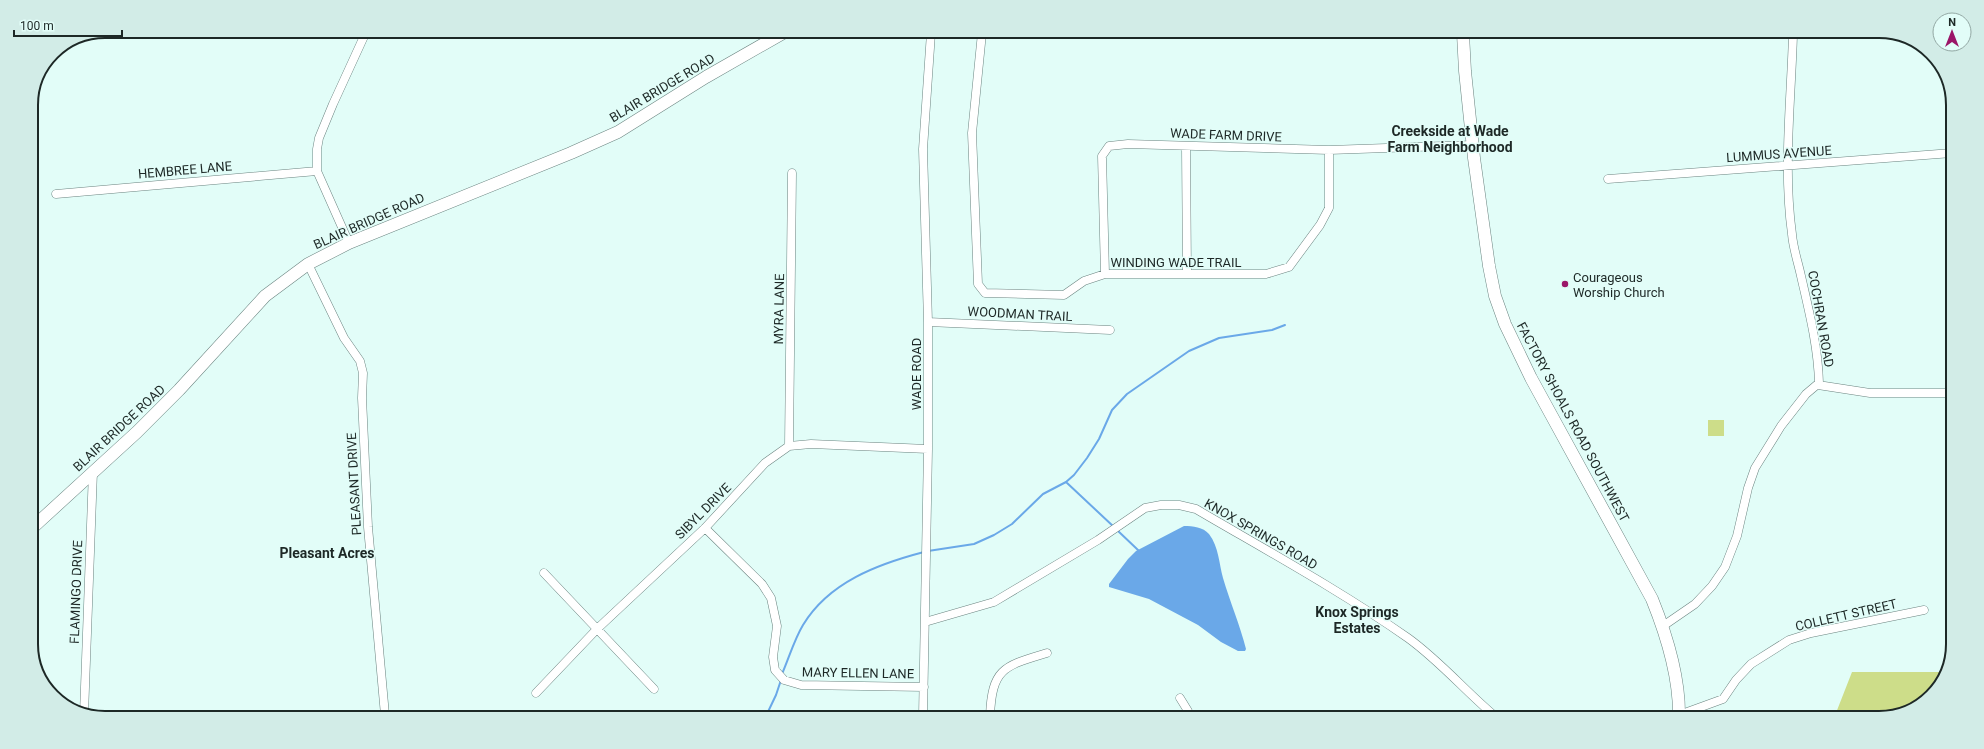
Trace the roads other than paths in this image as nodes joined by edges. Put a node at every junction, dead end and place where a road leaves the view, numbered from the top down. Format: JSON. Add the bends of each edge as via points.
{"nodes":[{"id":1,"x":363,"y":38,"type":"edge"},
{"id":2,"x":774,"y":38,"type":"edge"},
{"id":3,"x":931,"y":38,"type":"edge"},
{"id":4,"x":982,"y":38,"type":"edge"},
{"id":5,"x":1463,"y":38,"type":"edge"},
{"id":6,"x":1793,"y":38,"type":"edge"},
{"id":7,"x":1473,"y":145,"type":"junction"},
{"id":8,"x":1186,"y":146,"type":"junction"},
{"id":9,"x":1329,"y":150,"type":"junction"},
{"id":10,"x":1946,"y":153,"type":"edge"},
{"id":11,"x":1788,"y":166,"type":"junction"},
{"id":12,"x":317,"y":171,"type":"junction"},
{"id":13,"x":792,"y":173,"type":"dead end"},
{"id":14,"x":1608,"y":179,"type":"dead end"},
{"id":15,"x":56,"y":194,"type":"dead end"},
{"id":16,"x":349,"y":243,"type":"junction"},
{"id":17,"x":308,"y":264,"type":"junction"},
{"id":18,"x":1105,"y":274,"type":"junction"},
{"id":19,"x":1187,"y":274,"type":"junction"},
{"id":20,"x":928,"y":322,"type":"junction"},
{"id":21,"x":1110,"y":330,"type":"dead end"},
{"id":22,"x":1818,"y":385,"type":"junction"},
{"id":23,"x":1946,"y":393,"type":"edge"},
{"id":24,"x":789,"y":446,"type":"junction"},
{"id":25,"x":928,"y":449,"type":"junction"},
{"id":26,"x":93,"y":471,"type":"junction"},
{"id":27,"x":38,"y":522,"type":"edge"},
{"id":28,"x":705,"y":528,"type":"junction"},
{"id":29,"x":544,"y":573,"type":"dead end"},
{"id":30,"x":1924,"y":610,"type":"dead end"},
{"id":31,"x":925,"y":622,"type":"junction"},
{"id":32,"x":1663,"y":626,"type":"junction"},
{"id":33,"x":597,"y":629,"type":"junction"},
{"id":34,"x":1047,"y":653,"type":"dead end"},
{"id":35,"x":924,"y":687,"type":"junction"},
{"id":36,"x":654,"y":689,"type":"dead end"},
{"id":37,"x":536,"y":693,"type":"dead end"},
{"id":38,"x":1180,"y":698,"type":"dead end"},
{"id":39,"x":84,"y":707,"type":"edge"},
{"id":40,"x":385,"y":711,"type":"edge"},
{"id":41,"x":923,"y":711,"type":"edge"},
{"id":42,"x":990,"y":711,"type":"edge"},
{"id":43,"x":1188,"y":711,"type":"edge"},
{"id":44,"x":1489,"y":711,"type":"edge"},
{"id":45,"x":1678,"y":711,"type":"edge"},
{"id":46,"x":1692,"y":711,"type":"edge"}],
"edges":[{"from":1,"to":12,"type":"street","via":[[319,138]]},
{"from":2,"to":16,"type":"street","name":"BLAIR BRIDGE ROAD","via":[[618,132]]},
{"from":3,"to":20,"type":"street","name":"WADE ROAD","via":[[923,149]]},
{"from":4,"to":18,"type":"street","name":"WINDING WADE TRAIL","via":[[972,133],[978,284],[985,293],[1064,295],[1084,281]]},
{"from":5,"to":7,"type":"street","name":"FACTORY SHOALS ROAD SOUTHWEST"},
{"from":6,"to":11,"type":"street","name":"COCHRAN ROAD"},
{"from":7,"to":9,"type":"street","name":"WADE FARM DRIVE"},
{"from":7,"to":32,"type":"street","name":"FACTORY SHOALS ROAD SOUTHWEST","via":[[1489,266],[1505,324],[1531,378],[1652,599]]},
{"from":8,"to":9,"type":"street","name":"WADE FARM DRIVE"},
{"from":8,"to":18,"type":"street","name":"WADE FARM DRIVE","via":[[1109,146],[1102,156]]},
{"from":8,"to":19,"type":"street"},
{"from":9,"to":19,"type":"street","name":"WINDING WADE TRAIL","via":[[1329,208],[1320,225],[1289,267],[1266,274]]},
{"from":10,"to":11,"type":"street","name":"LUMMUS AVENUE"},
{"from":11,"to":14,"type":"street","name":"LUMMUS AVENUE"},
{"from":11,"to":22,"type":"street","name":"COCHRAN ROAD","via":[[1792,236],[1814,332]]},
{"from":12,"to":15,"type":"street","name":"HEMBREE LANE"},
{"from":12,"to":16,"type":"street"},
{"from":13,"to":24,"type":"street","name":"MYRA LANE"},
{"from":16,"to":17,"type":"street","name":"BLAIR BRIDGE ROAD"},
{"from":17,"to":26,"type":"street","name":"BLAIR BRIDGE ROAD","via":[[265,296],[179,390]]},
{"from":17,"to":40,"type":"street","name":"PLEASANT DRIVE","via":[[344,338],[360,361],[363,373],[368,527]]},
{"from":18,"to":19,"type":"street","name":"WINDING WADE TRAIL"},
{"from":20,"to":21,"type":"street","name":"WOODMAN TRAIL"},
{"from":20,"to":25,"type":"street","name":"WADE ROAD"},
{"from":22,"to":23,"type":"street","via":[[1870,393]]},
{"from":22,"to":32,"type":"street","name":"COCHRAN ROAD","via":[[1806,394],[1781,426],[1755,468],[1746,493],[1737,536],[1725,567],[1695,604]]},
{"from":24,"to":25,"type":"street","via":[[811,444]]},
{"from":24,"to":28,"type":"street","name":"SIBYL DRIVE","via":[[766,463]]},
{"from":25,"to":31,"type":"street","name":"WADE ROAD"},
{"from":26,"to":27,"type":"street","name":"BLAIR BRIDGE ROAD"},
{"from":26,"to":39,"type":"street","name":"FLAMINGO DRIVE"},
{"from":28,"to":33,"type":"street","name":"SIBYL DRIVE"},
{"from":28,"to":35,"type":"street","name":"MARY ELLEN LANE","via":[[762,584],[772,598],[777,626],[773,657],[775,670],[784,680],[801,685]]},
{"from":29,"to":33,"type":"street"},
{"from":30,"to":46,"type":"street","name":"COLLETT STREET","via":[[1811,633],[1789,640],[1751,664],[1723,699]]},
{"from":31,"to":35,"type":"street","name":"WADE ROAD"},
{"from":31,"to":44,"type":"street","name":"KNOX SPRINGS ROAD","via":[[994,602],[1098,540],[1145,508],[1161,505],[1179,506],[1196,509],[1409,639]]},
{"from":32,"to":45,"type":"street","name":"FACTORY SHOALS ROAD SOUTHWEST","via":[[1672,658]]},
{"from":33,"to":36,"type":"street"},
{"from":33,"to":37,"type":"street","name":"SIBYL DRIVE"},
{"from":34,"to":42,"type":"street","via":[[1018,662],[1001,674],[992,688]]},
{"from":35,"to":41,"type":"street","name":"WADE ROAD"},
{"from":38,"to":43,"type":"street"}]}
